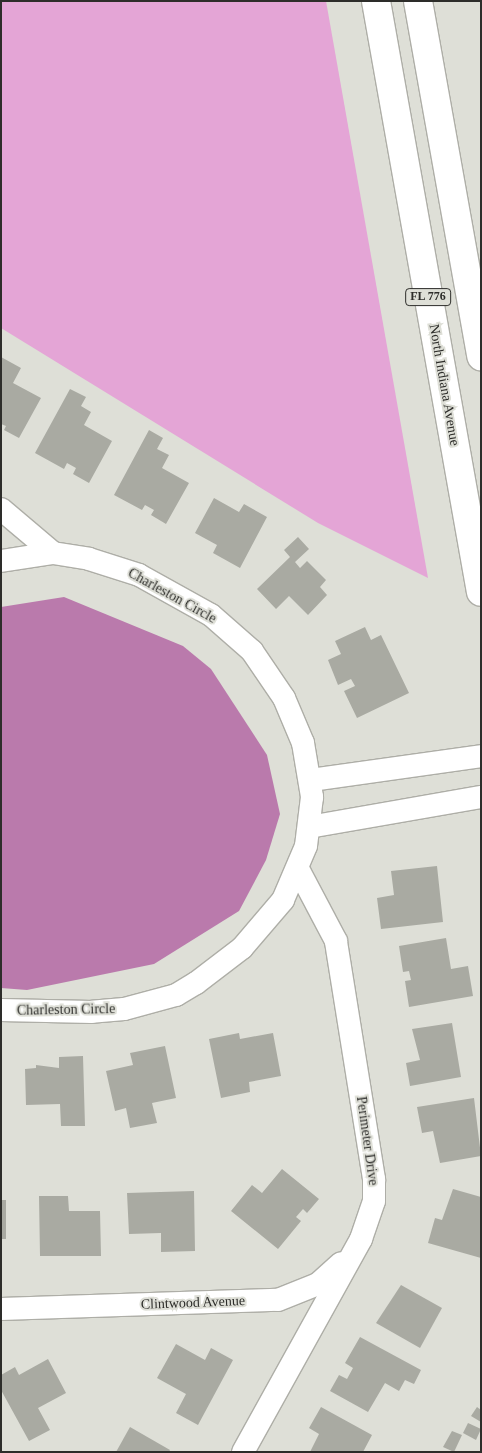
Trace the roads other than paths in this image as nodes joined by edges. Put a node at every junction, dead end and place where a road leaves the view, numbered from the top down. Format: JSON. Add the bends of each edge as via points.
{"nodes":[{"id":1,"x":376,"y":1,"type":"edge"},
{"id":2,"x":418,"y":1,"type":"edge"},
{"id":3,"x":481,"y":356,"type":"edge"},
{"id":4,"x":1,"y":508,"type":"edge"},
{"id":5,"x":54,"y":553,"type":"junction"},
{"id":6,"x":1,"y":561,"type":"edge"},
{"id":7,"x":481,"y":592,"type":"edge"},
{"id":8,"x":481,"y":756,"type":"edge"},
{"id":9,"x":311,"y":780,"type":"junction"},
{"id":10,"x":481,"y":797,"type":"edge"},
{"id":11,"x":310,"y":827,"type":"junction"},
{"id":12,"x":298,"y":869,"type":"junction"},
{"id":13,"x":1,"y":1010,"type":"edge"},
{"id":14,"x":361,"y":1239,"type":"junction"},
{"id":15,"x":1,"y":1309,"type":"edge"},
{"id":16,"x":243,"y":1452,"type":"edge"}],
"edges":[{"from":1,"to":7,"type":"main road","name":"North Indiana Avenue","number":"FL 776"},
{"from":2,"to":3,"type":"main road","number":"FL 776"},
{"from":4,"to":5,"type":"street"},
{"from":5,"to":6,"type":"street","name":"Charleston Circle"},
{"from":5,"to":9,"type":"street","name":"Charleston Circle","via":[[109,564],[139,575],[211,615],[232,631],[269,672],[284,698],[303,743]]},
{"from":8,"to":9,"type":"street"},
{"from":9,"to":11,"type":"street","name":"Charleston Circle"},
{"from":10,"to":11,"type":"street"},
{"from":11,"to":12,"type":"street","name":"Charleston Circle"},
{"from":12,"to":13,"type":"street","name":"Charleston Circle","via":[[283,900],[242,948],[210,974],[176,994],[147,1004],[92,1012]]},
{"from":12,"to":14,"type":"street","name":"Perimeter Drive","via":[[336,941],[374,1179],[371,1215]]},
{"from":14,"to":15,"type":"street","name":"Clintwood Avenue","via":[[330,1275],[298,1294],[278,1300]]},
{"from":14,"to":16,"type":"street","name":"Perimeter Drive"}]}
